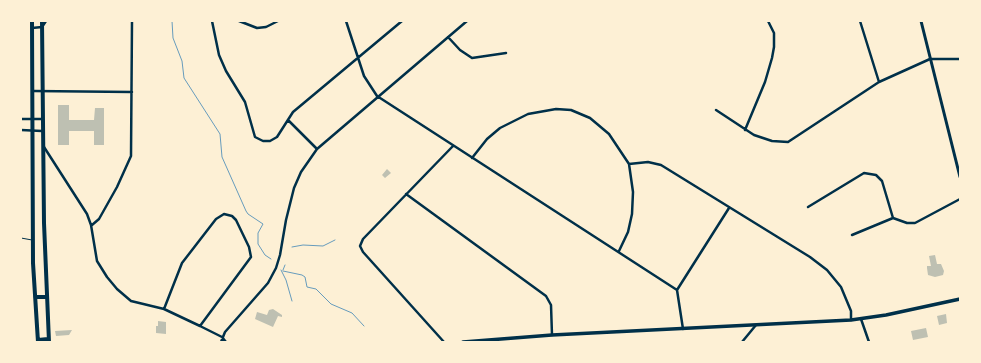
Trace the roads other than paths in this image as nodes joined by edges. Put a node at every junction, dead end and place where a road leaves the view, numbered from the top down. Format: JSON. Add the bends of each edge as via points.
{"nodes":[{"id":1,"x":32,"y":21,"type":"edge"},
{"id":2,"x":42,"y":21,"type":"edge"},
{"id":3,"x":46,"y":21,"type":"edge"},
{"id":4,"x":132,"y":21,"type":"edge"},
{"id":5,"x":212,"y":21,"type":"edge"},
{"id":6,"x":239,"y":21,"type":"edge"},
{"id":7,"x":278,"y":21,"type":"edge"},
{"id":8,"x":346,"y":21,"type":"edge"},
{"id":9,"x":402,"y":21,"type":"edge"},
{"id":10,"x":768,"y":21,"type":"edge"},
{"id":11,"x":860,"y":21,"type":"edge"},
{"id":12,"x":921,"y":21,"type":"edge"},
{"id":13,"x":464,"y":22,"type":"edge"},
{"id":14,"x":42,"y":27,"type":"junction"},
{"id":15,"x":32,"y":28,"type":"junction"},
{"id":16,"x":448,"y":37,"type":"junction"},
{"id":17,"x":506,"y":53,"type":"dead end"},
{"id":18,"x":359,"y":58,"type":"junction"},
{"id":19,"x":930,"y":59,"type":"junction"},
{"id":20,"x":960,"y":59,"type":"edge"},
{"id":21,"x":879,"y":82,"type":"junction"},
{"id":22,"x":32,"y":91,"type":"junction"},
{"id":23,"x":42,"y":91,"type":"junction"},
{"id":24,"x":132,"y":92,"type":"junction"},
{"id":25,"x":377,"y":96,"type":"junction"},
{"id":26,"x":716,"y":110,"type":"dead end"},
{"id":27,"x":21,"y":119,"type":"edge"},
{"id":28,"x":32,"y":119,"type":"junction"},
{"id":29,"x":42,"y":120,"type":"junction"},
{"id":30,"x":288,"y":120,"type":"junction"},
{"id":31,"x":21,"y":130,"type":"edge"},
{"id":32,"x":745,"y":130,"type":"junction"},
{"id":33,"x":32,"y":131,"type":"junction"},
{"id":34,"x":42,"y":131,"type":"junction"},
{"id":35,"x":43,"y":145,"type":"junction"},
{"id":36,"x":452,"y":146,"type":"junction"},
{"id":37,"x":317,"y":149,"type":"junction"},
{"id":38,"x":472,"y":158,"type":"junction"},
{"id":39,"x":629,"y":164,"type":"junction"},
{"id":40,"x":43,"y":173,"type":"junction"},
{"id":41,"x":33,"y":174,"type":"junction"},
{"id":42,"x":960,"y":177,"type":"edge"},
{"id":43,"x":406,"y":194,"type":"junction"},
{"id":44,"x":960,"y":199,"type":"edge"},
{"id":45,"x":808,"y":207,"type":"dead end"},
{"id":46,"x":729,"y":208,"type":"junction"},
{"id":47,"x":893,"y":218,"type":"junction"},
{"id":48,"x":91,"y":225,"type":"junction"},
{"id":49,"x":852,"y":235,"type":"dead end"},
{"id":50,"x":21,"y":238,"type":"edge"},
{"id":51,"x":34,"y":240,"type":"junction"},
{"id":52,"x":619,"y":251,"type":"junction"},
{"id":53,"x":678,"y":290,"type":"junction"},
{"id":54,"x":35,"y":297,"type":"junction"},
{"id":55,"x":46,"y":297,"type":"junction"},
{"id":56,"x":960,"y":299,"type":"edge"},
{"id":57,"x":164,"y":309,"type":"junction"},
{"id":58,"x":861,"y":319,"type":"junction"},
{"id":59,"x":851,"y":320,"type":"junction"},
{"id":60,"x":756,"y":325,"type":"junction"},
{"id":61,"x":200,"y":326,"type":"junction"},
{"id":62,"x":683,"y":329,"type":"junction"},
{"id":63,"x":552,"y":335,"type":"junction"},
{"id":64,"x":222,"y":337,"type":"junction"},
{"id":65,"x":38,"y":341,"type":"edge"},
{"id":66,"x":48,"y":341,"type":"edge"},
{"id":67,"x":221,"y":342,"type":"edge"},
{"id":68,"x":226,"y":342,"type":"edge"},
{"id":69,"x":444,"y":342,"type":"edge"},
{"id":70,"x":463,"y":342,"type":"edge"},
{"id":71,"x":742,"y":342,"type":"edge"},
{"id":72,"x":868,"y":342,"type":"edge"}],
"edges":[{"from":1,"to":15,"type":"main road"},
{"from":2,"to":14,"type":"main road"},
{"from":3,"to":14,"type":"street"},
{"from":4,"to":24,"type":"street"},
{"from":5,"to":30,"type":"street","via":[[219,55],[245,102],[255,137],[263,141],[278,138]]},
{"from":6,"to":7,"type":"street","via":[[257,28]]},
{"from":8,"to":18,"type":"street"},
{"from":9,"to":18,"type":"street"},
{"from":10,"to":32,"type":"street","via":[[775,41],[772,58]]},
{"from":11,"to":21,"type":"street"},
{"from":12,"to":19,"type":"street"},
{"from":13,"to":16,"type":"street"},
{"from":14,"to":15,"type":"street"},
{"from":14,"to":23,"type":"main road"},
{"from":15,"to":22,"type":"main road"},
{"from":16,"to":17,"type":"street","via":[[472,58]]},
{"from":16,"to":25,"type":"street"},
{"from":18,"to":25,"type":"street","via":[[364,76]]},
{"from":18,"to":30,"type":"street","via":[[299,106]]},
{"from":19,"to":20,"type":"street"},
{"from":19,"to":21,"type":"street"},
{"from":19,"to":42,"type":"street"},
{"from":21,"to":32,"type":"street","via":[[788,142],[772,141]]},
{"from":22,"to":23,"type":"street"},
{"from":22,"to":28,"type":"main road"},
{"from":23,"to":24,"type":"street"},
{"from":23,"to":29,"type":"main road"},
{"from":24,"to":48,"type":"street","via":[[131,156],[127,169],[99,219]]},
{"from":25,"to":36,"type":"street"},
{"from":25,"to":37,"type":"street"},
{"from":26,"to":32,"type":"street"},
{"from":27,"to":28,"type":"street"},
{"from":28,"to":29,"type":"street"},
{"from":28,"to":33,"type":"main road"},
{"from":29,"to":34,"type":"main road"},
{"from":30,"to":37,"type":"street"},
{"from":31,"to":33,"type":"street"},
{"from":33,"to":34,"type":"street"},
{"from":33,"to":41,"type":"main road"},
{"from":34,"to":35,"type":"main road"},
{"from":35,"to":40,"type":"main road"},
{"from":35,"to":48,"type":"street","via":[[82,204]]},
{"from":36,"to":38,"type":"street"},
{"from":36,"to":43,"type":"street"},
{"from":37,"to":64,"type":"street","via":[[301,172],[294,188],[276,268],[268,283]]},
{"from":38,"to":39,"type":"street","via":[[487,138],[510,122],[528,114],[556,109],[579,113],[600,124]]},
{"from":38,"to":52,"type":"street"},
{"from":39,"to":46,"type":"street","via":[[648,162],[661,165]]},
{"from":39,"to":52,"type":"street","via":[[633,192],[632,214],[628,232]]},
{"from":40,"to":41,"type":"main road"},
{"from":40,"to":55,"type":"main road"},
{"from":41,"to":51,"type":"main road"},
{"from":43,"to":63,"type":"street","via":[[546,296],[551,305]]},
{"from":43,"to":69,"type":"street","via":[[363,239],[360,246]]},
{"from":44,"to":47,"type":"street","via":[[915,222],[907,223]]},
{"from":45,"to":47,"type":"street","via":[[858,175],[872,173],[885,185]]},
{"from":46,"to":53,"type":"street"},
{"from":46,"to":59,"type":"street","via":[[827,270],[845,294],[851,311]]},
{"from":47,"to":49,"type":"street"},
{"from":48,"to":57,"type":"street","via":[[97,261],[117,289],[131,301]]},
{"from":50,"to":51,"type":"lane"},
{"from":51,"to":54,"type":"main road"},
{"from":52,"to":53,"type":"street"},
{"from":53,"to":62,"type":"street"},
{"from":54,"to":55,"type":"main road"},
{"from":54,"to":65,"type":"main road"},
{"from":55,"to":66,"type":"main road"},
{"from":56,"to":58,"type":"main road"},
{"from":57,"to":61,"type":"street"},
{"from":57,"to":61,"type":"street","via":[[182,263],[216,219],[224,214],[232,216],[249,247],[251,257]]},
{"from":58,"to":59,"type":"main road"},
{"from":58,"to":72,"type":"street"},
{"from":59,"to":60,"type":"main road"},
{"from":60,"to":62,"type":"main road"},
{"from":60,"to":71,"type":"street"},
{"from":61,"to":64,"type":"street"},
{"from":62,"to":63,"type":"main road"},
{"from":63,"to":70,"type":"main road"},
{"from":64,"to":67,"type":"street"},
{"from":64,"to":68,"type":"street"},
{"from":65,"to":66,"type":"main road"}]}
